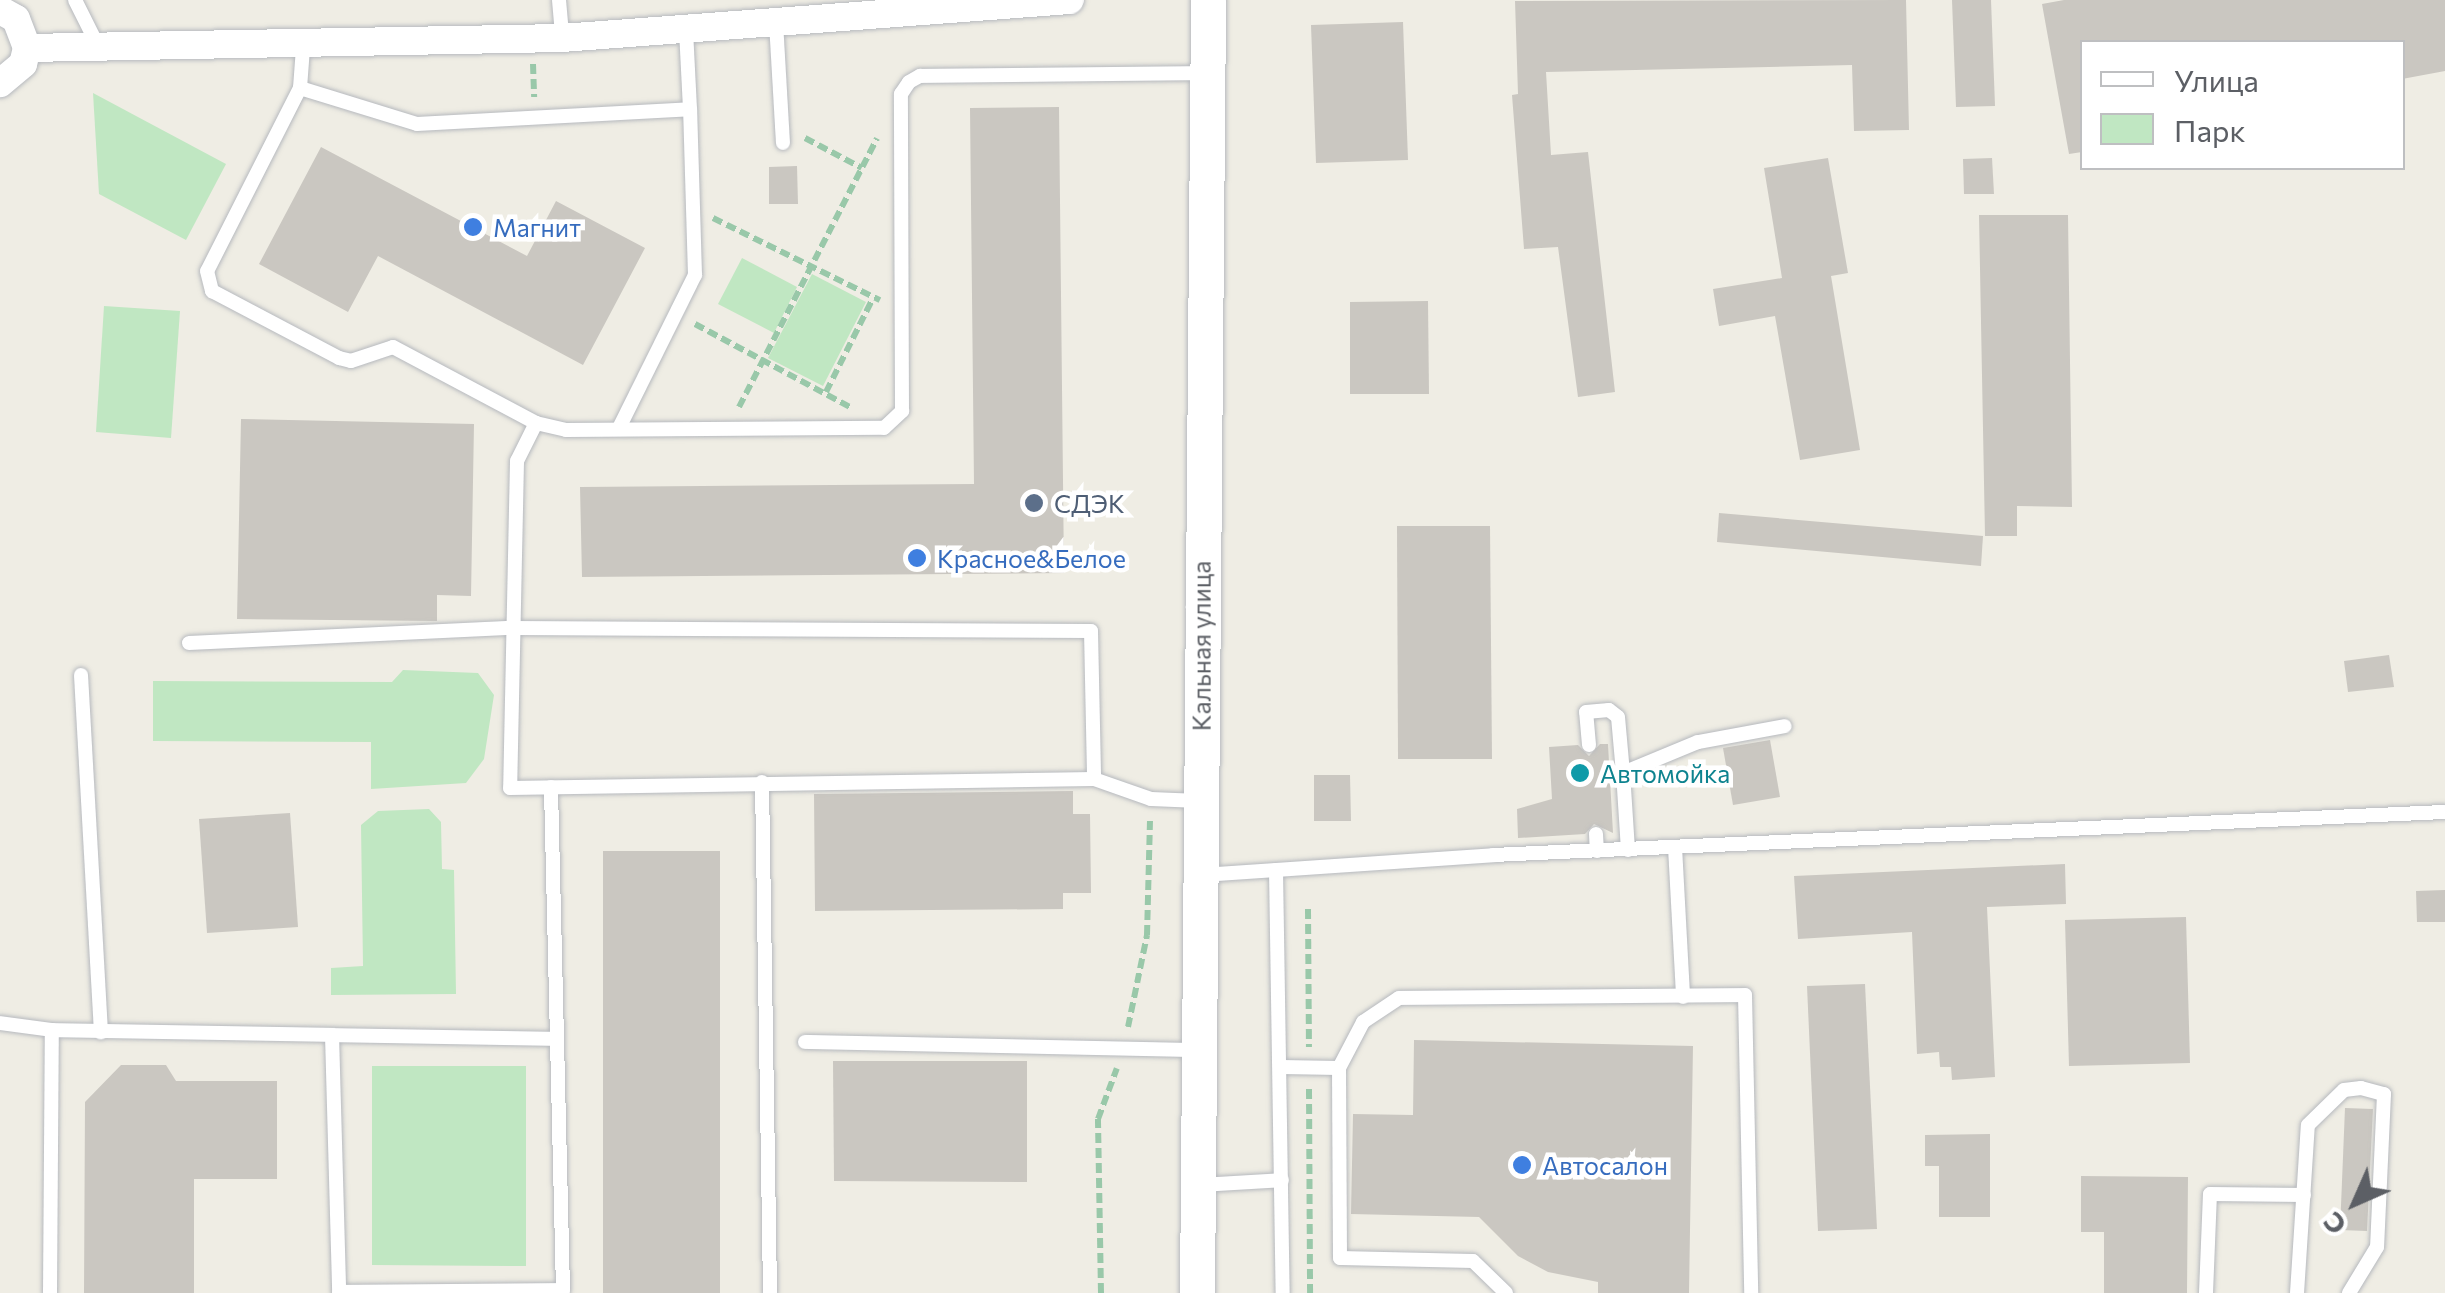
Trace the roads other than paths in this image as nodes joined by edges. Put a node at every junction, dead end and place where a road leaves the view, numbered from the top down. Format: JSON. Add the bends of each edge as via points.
{"nodes":[{"id":1,"x":75,"y":0,"type":"edge"},
{"id":2,"x":559,"y":0,"type":"edge"},
{"id":3,"x":1070,"y":0,"type":"edge"},
{"id":4,"x":1208,"y":0,"type":"edge"},
{"id":5,"x":0,"y":10,"type":"edge"},
{"id":6,"x":776,"y":22,"type":"junction"},
{"id":7,"x":686,"y":29,"type":"junction"},
{"id":8,"x":562,"y":38,"type":"junction"},
{"id":9,"x":27,"y":48,"type":"junction"},
{"id":10,"x":303,"y":48,"type":"junction"},
{"id":11,"x":100,"y":50,"type":"junction"},
{"id":12,"x":1210,"y":73,"type":"junction"},
{"id":13,"x":0,"y":83,"type":"edge"},
{"id":14,"x":300,"y":88,"type":"junction"},
{"id":15,"x":690,"y":109,"type":"junction"},
{"id":16,"x":783,"y":144,"type":"dead end"},
{"id":17,"x":536,"y":423,"type":"junction"},
{"id":18,"x":619,"y":428,"type":"junction"},
{"id":19,"x":512,"y":628,"type":"junction"},
{"id":20,"x":189,"y":643,"type":"dead end"},
{"id":21,"x":82,"y":675,"type":"dead end"},
{"id":22,"x":1785,"y":726,"type":"dead end"},
{"id":23,"x":1589,"y":745,"type":"dead end"},
{"id":24,"x":1623,"y":774,"type":"junction"},
{"id":25,"x":1094,"y":779,"type":"junction"},
{"id":26,"x":762,"y":782,"type":"junction"},
{"id":27,"x":550,"y":787,"type":"junction"},
{"id":28,"x":1200,"y":801,"type":"junction"},
{"id":29,"x":2445,"y":812,"type":"edge"},
{"id":30,"x":1596,"y":834,"type":"dead end"},
{"id":31,"x":1675,"y":848,"type":"junction"},
{"id":32,"x":1628,"y":850,"type":"junction"},
{"id":33,"x":1597,"y":851,"type":"junction"},
{"id":34,"x":1276,"y":870,"type":"junction"},
{"id":35,"x":1201,"y":875,"type":"junction"},
{"id":36,"x":1683,"y":997,"type":"junction"},
{"id":37,"x":0,"y":1023,"type":"edge"},
{"id":38,"x":52,"y":1030,"type":"junction"},
{"id":39,"x":100,"y":1032,"type":"junction"},
{"id":40,"x":332,"y":1035,"type":"junction"},
{"id":41,"x":556,"y":1039,"type":"junction"},
{"id":42,"x":805,"y":1042,"type":"dead end"},
{"id":43,"x":1197,"y":1050,"type":"junction"},
{"id":44,"x":1280,"y":1067,"type":"junction"},
{"id":45,"x":1339,"y":1068,"type":"junction"},
{"id":46,"x":1282,"y":1180,"type":"junction"},
{"id":47,"x":1198,"y":1185,"type":"junction"},
{"id":48,"x":2304,"y":1195,"type":"junction"},
{"id":49,"x":50,"y":1293,"type":"edge"},
{"id":50,"x":770,"y":1293,"type":"edge"},
{"id":51,"x":1197,"y":1293,"type":"edge"},
{"id":52,"x":1283,"y":1293,"type":"edge"},
{"id":53,"x":1506,"y":1293,"type":"edge"},
{"id":54,"x":1752,"y":1293,"type":"edge"},
{"id":55,"x":2206,"y":1293,"type":"edge"},
{"id":56,"x":2297,"y":1293,"type":"edge"},
{"id":57,"x":2350,"y":1293,"type":"edge"}],
"edges":[{"from":1,"to":11,"type":"lane"},
{"from":2,"to":8,"type":"lane"},
{"from":3,"to":6,"type":"street"},
{"from":4,"to":12,"type":"street","name":"Кальная улица"},
{"from":5,"to":9,"type":"street","via":[[16,19]]},
{"from":6,"to":7,"type":"street"},
{"from":6,"to":16,"type":"lane"},
{"from":7,"to":8,"type":"street"},
{"from":7,"to":15,"type":"lane"},
{"from":8,"to":10,"type":"street"},
{"from":9,"to":11,"type":"street"},
{"from":9,"to":13,"type":"street","via":[[23,64]]},
{"from":10,"to":11,"type":"street"},
{"from":10,"to":14,"type":"lane"},
{"from":12,"to":18,"type":"lane","via":[[920,76],[902,94],[902,411],[884,428]]},
{"from":12,"to":28,"type":"street","name":"Кальная улица"},
{"from":14,"to":15,"type":"lane","via":[[417,124]]},
{"from":14,"to":17,"type":"lane","via":[[207,272],[212,291],[339,358],[351,361],[393,347]]},
{"from":15,"to":18,"type":"lane","via":[[696,275]]},
{"from":17,"to":18,"type":"lane","via":[[566,430]]},
{"from":17,"to":19,"type":"lane","via":[[518,461]]},
{"from":19,"to":20,"type":"lane"},
{"from":19,"to":25,"type":"lane","via":[[1091,631]]},
{"from":19,"to":27,"type":"lane","via":[[510,788]]},
{"from":21,"to":39,"type":"lane"},
{"from":22,"to":24,"type":"lane","via":[[1698,742]]},
{"from":23,"to":24,"type":"lane","via":[[1586,712],[1609,710],[1618,717]]},
{"from":24,"to":32,"type":"lane"},
{"from":25,"to":26,"type":"lane"},
{"from":25,"to":28,"type":"lane","via":[[1151,799]]},
{"from":26,"to":27,"type":"lane"},
{"from":26,"to":50,"type":"lane"},
{"from":27,"to":41,"type":"lane"},
{"from":28,"to":35,"type":"street","name":"Кальная улица"},
{"from":29,"to":31,"type":"lane"},
{"from":30,"to":33,"type":"lane"},
{"from":31,"to":32,"type":"lane"},
{"from":31,"to":36,"type":"lane"},
{"from":32,"to":33,"type":"lane"},
{"from":33,"to":34,"type":"lane"},
{"from":34,"to":35,"type":"lane"},
{"from":34,"to":44,"type":"lane"},
{"from":35,"to":43,"type":"street","name":"Кальная улица"},
{"from":36,"to":45,"type":"lane","via":[[1399,998],[1363,1022]]},
{"from":36,"to":54,"type":"lane","via":[[1745,996]]},
{"from":37,"to":38,"type":"lane"},
{"from":38,"to":39,"type":"lane"},
{"from":38,"to":49,"type":"lane"},
{"from":39,"to":40,"type":"lane"},
{"from":40,"to":41,"type":"lane"},
{"from":40,"to":41,"type":"lane","via":[[339,1292],[563,1290]]},
{"from":42,"to":43,"type":"lane"},
{"from":43,"to":47,"type":"street","name":"Кальная улица"},
{"from":44,"to":45,"type":"lane"},
{"from":44,"to":46,"type":"lane"},
{"from":45,"to":53,"type":"lane","via":[[1340,1258],[1473,1260]]},
{"from":46,"to":47,"type":"lane"},
{"from":46,"to":52,"type":"lane"},
{"from":47,"to":51,"type":"street","name":"Кальная улица"},
{"from":48,"to":55,"type":"lane","via":[[2210,1194]]},
{"from":48,"to":56,"type":"lane"},
{"from":48,"to":57,"type":"lane","via":[[2308,1125],[2323,1106],[2344,1090],[2384,1094],[2376,1247]]}]}
